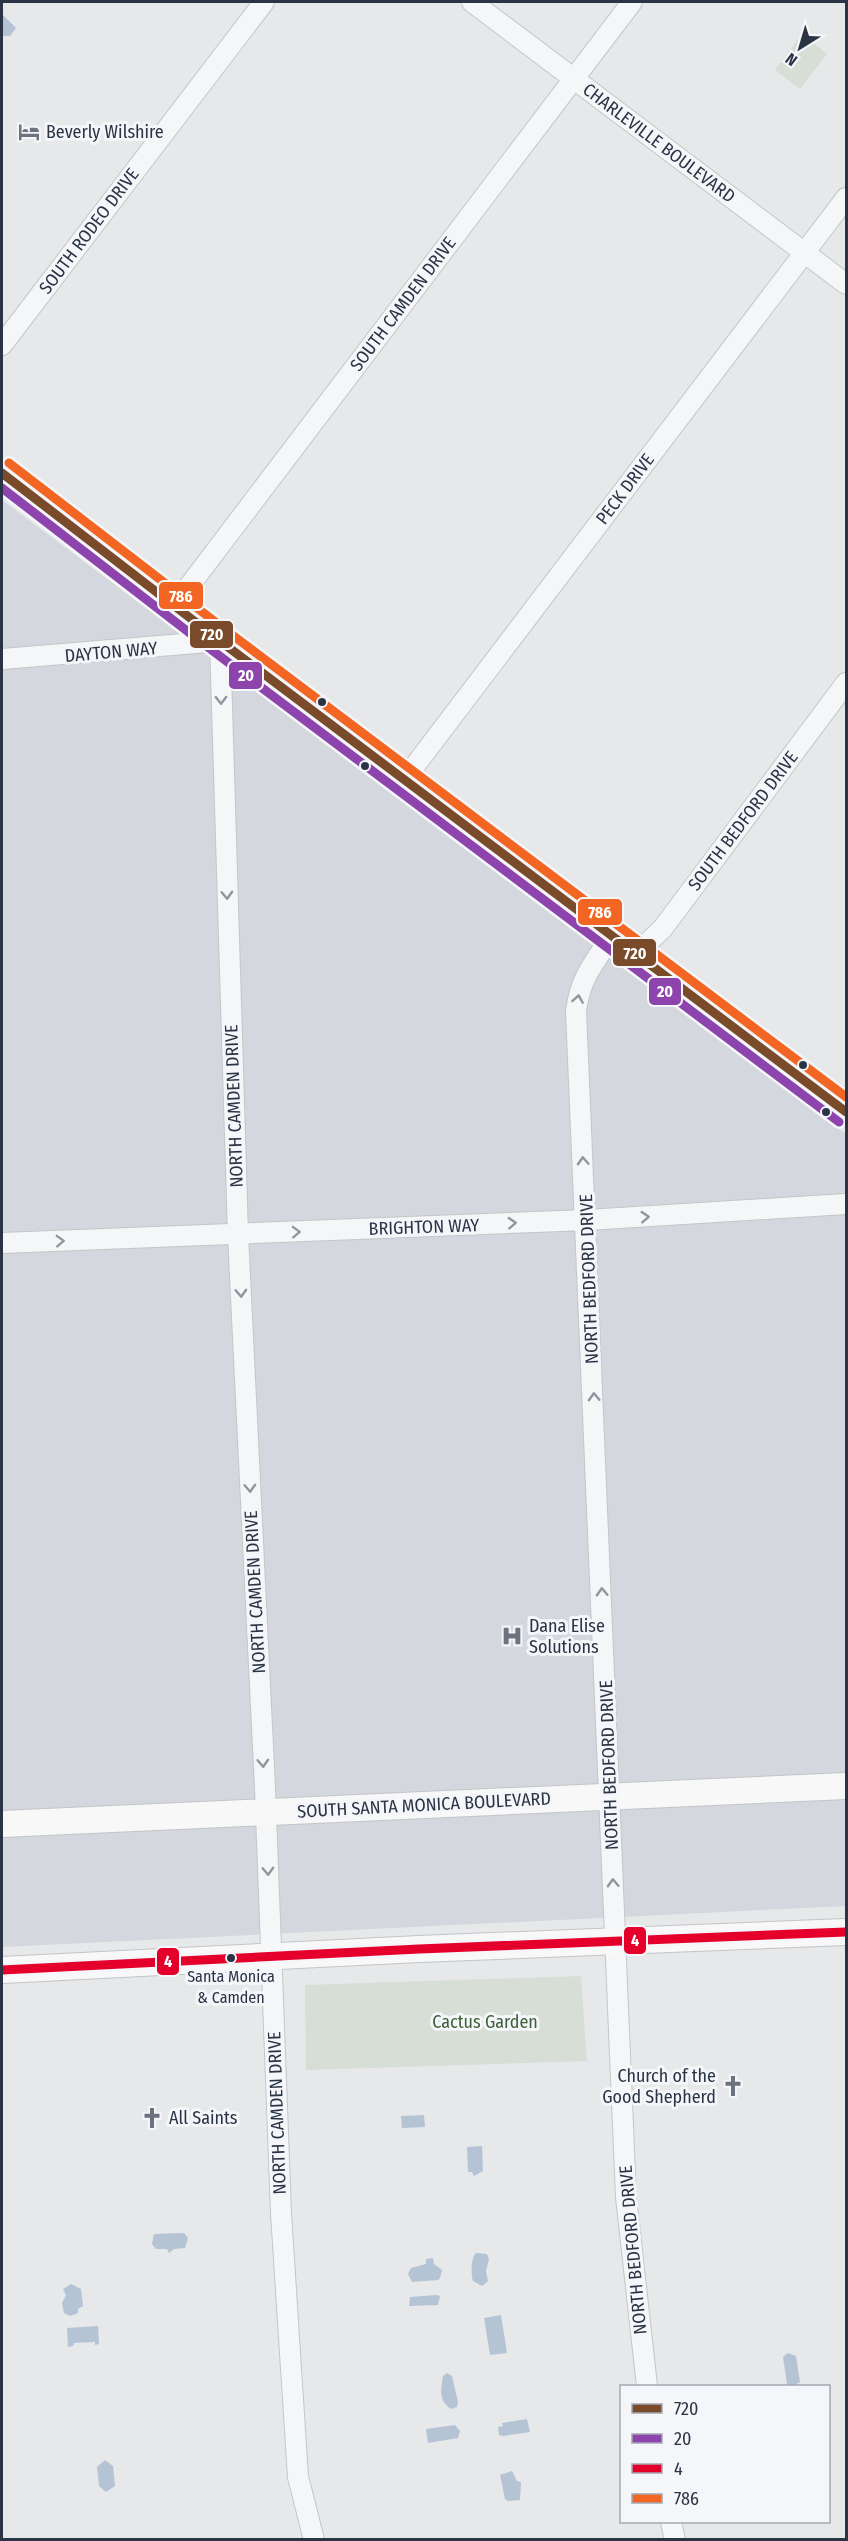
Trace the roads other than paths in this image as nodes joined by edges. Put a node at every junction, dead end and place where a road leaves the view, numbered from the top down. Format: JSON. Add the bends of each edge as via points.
{"nodes":[{"id":1,"x":264,"y":2,"type":"edge"},
{"id":2,"x":472,"y":2,"type":"edge"},
{"id":3,"x":632,"y":2,"type":"edge"},
{"id":4,"x":574,"y":78,"type":"junction"},
{"id":5,"x":846,"y":198,"type":"edge"},
{"id":6,"x":805,"y":253,"type":"junction"},
{"id":7,"x":846,"y":284,"type":"edge"},
{"id":8,"x":2,"y":345,"type":"edge"},
{"id":9,"x":2,"y":473,"type":"edge"},
{"id":10,"x":174,"y":606,"type":"junction"},
{"id":11,"x":220,"y":641,"type":"junction"},
{"id":12,"x":2,"y":659,"type":"edge"},
{"id":13,"x":846,"y":683,"type":"edge"},
{"id":14,"x":404,"y":780,"type":"junction"},
{"id":15,"x":612,"y":936,"type":"junction"},
{"id":16,"x":636,"y":954,"type":"junction"},
{"id":17,"x":846,"y":1112,"type":"edge"},
{"id":18,"x":846,"y":1204,"type":"edge"},
{"id":19,"x":760,"y":1210,"type":"junction"},
{"id":20,"x":846,"y":1215,"type":"edge"},
{"id":21,"x":587,"y":1220,"type":"junction"},
{"id":22,"x":238,"y":1235,"type":"junction"},
{"id":23,"x":2,"y":1244,"type":"edge"},
{"id":24,"x":846,"y":1786,"type":"edge"},
{"id":25,"x":611,"y":1797,"type":"junction"},
{"id":26,"x":266,"y":1812,"type":"junction"},
{"id":27,"x":2,"y":1824,"type":"edge"},
{"id":28,"x":846,"y":1932,"type":"edge"},
{"id":29,"x":615,"y":1942,"type":"junction"},
{"id":30,"x":270,"y":1957,"type":"junction"},
{"id":31,"x":2,"y":1970,"type":"edge"},
{"id":32,"x":647,"y":2385,"type":"edge"},
{"id":33,"x":671,"y":2523,"type":"edge"},
{"id":34,"x":314,"y":2540,"type":"edge"},
{"id":35,"x":675,"y":2540,"type":"edge"}],
"edges":[{"from":1,"to":8,"type":"street","name":"SOUTH RODEO DRIVE"},
{"from":2,"to":4,"type":"street","name":"CHARLEVILLE BOULEVARD"},
{"from":3,"to":4,"type":"street","name":"SOUTH CAMDEN DRIVE"},
{"from":4,"to":6,"type":"street","name":"CHARLEVILLE BOULEVARD"},
{"from":4,"to":10,"type":"street","name":"SOUTH CAMDEN DRIVE"},
{"from":5,"to":6,"type":"street","name":"PECK DRIVE"},
{"from":6,"to":7,"type":"street","name":"CHARLEVILLE BOULEVARD"},
{"from":6,"to":14,"type":"street","name":"PECK DRIVE"},
{"from":9,"to":10,"type":"main road"},
{"from":10,"to":11,"type":"main road"},
{"from":11,"to":12,"type":"street","name":"DAYTON WAY"},
{"from":11,"to":14,"type":"main road"},
{"from":11,"to":22,"type":"street","name":"NORTH CAMDEN DRIVE","one_way":true},
{"from":13,"to":16,"type":"street","name":"SOUTH BEDFORD DRIVE","via":[[663,928]]},
{"from":14,"to":15,"type":"main road"},
{"from":15,"to":16,"type":"main road"},
{"from":21,"to":15,"type":"street","name":"NORTH BEDFORD DRIVE","one_way":true,"via":[[576,1011],[585,976]]},
{"from":16,"to":17,"type":"main road"},
{"from":18,"to":19,"type":"street","name":"BRIGHTON WAY"},
{"from":19,"to":20,"type":"street","via":[[774,1218]]},
{"from":21,"to":19,"type":"street","name":"BRIGHTON WAY","one_way":true},
{"from":22,"to":21,"type":"street","name":"BRIGHTON WAY","one_way":true},
{"from":25,"to":21,"type":"street","name":"NORTH BEDFORD DRIVE","one_way":true},
{"from":23,"to":22,"type":"street","name":"BRIGHTON WAY","one_way":true},
{"from":22,"to":26,"type":"street","name":"NORTH CAMDEN DRIVE","one_way":true},
{"from":24,"to":25,"type":"main road","name":"SOUTH SANTA MONICA BOULEVARD"},
{"from":25,"to":26,"type":"main road","name":"SOUTH SANTA MONICA BOULEVARD"},
{"from":29,"to":25,"type":"street","name":"NORTH BEDFORD DRIVE","one_way":true},
{"from":26,"to":27,"type":"main road","name":"SOUTH SANTA MONICA BOULEVARD"},
{"from":26,"to":30,"type":"street","name":"NORTH CAMDEN DRIVE","one_way":true},
{"from":28,"to":29,"type":"main road"},
{"from":29,"to":30,"type":"main road"},
{"from":29,"to":32,"type":"street","name":"NORTH BEDFORD DRIVE","via":[[626,2198]]},
{"from":30,"to":31,"type":"main road"},
{"from":30,"to":34,"type":"street","name":"NORTH CAMDEN DRIVE","via":[[298,2477]]},
{"from":33,"to":35,"type":"street"}]}
